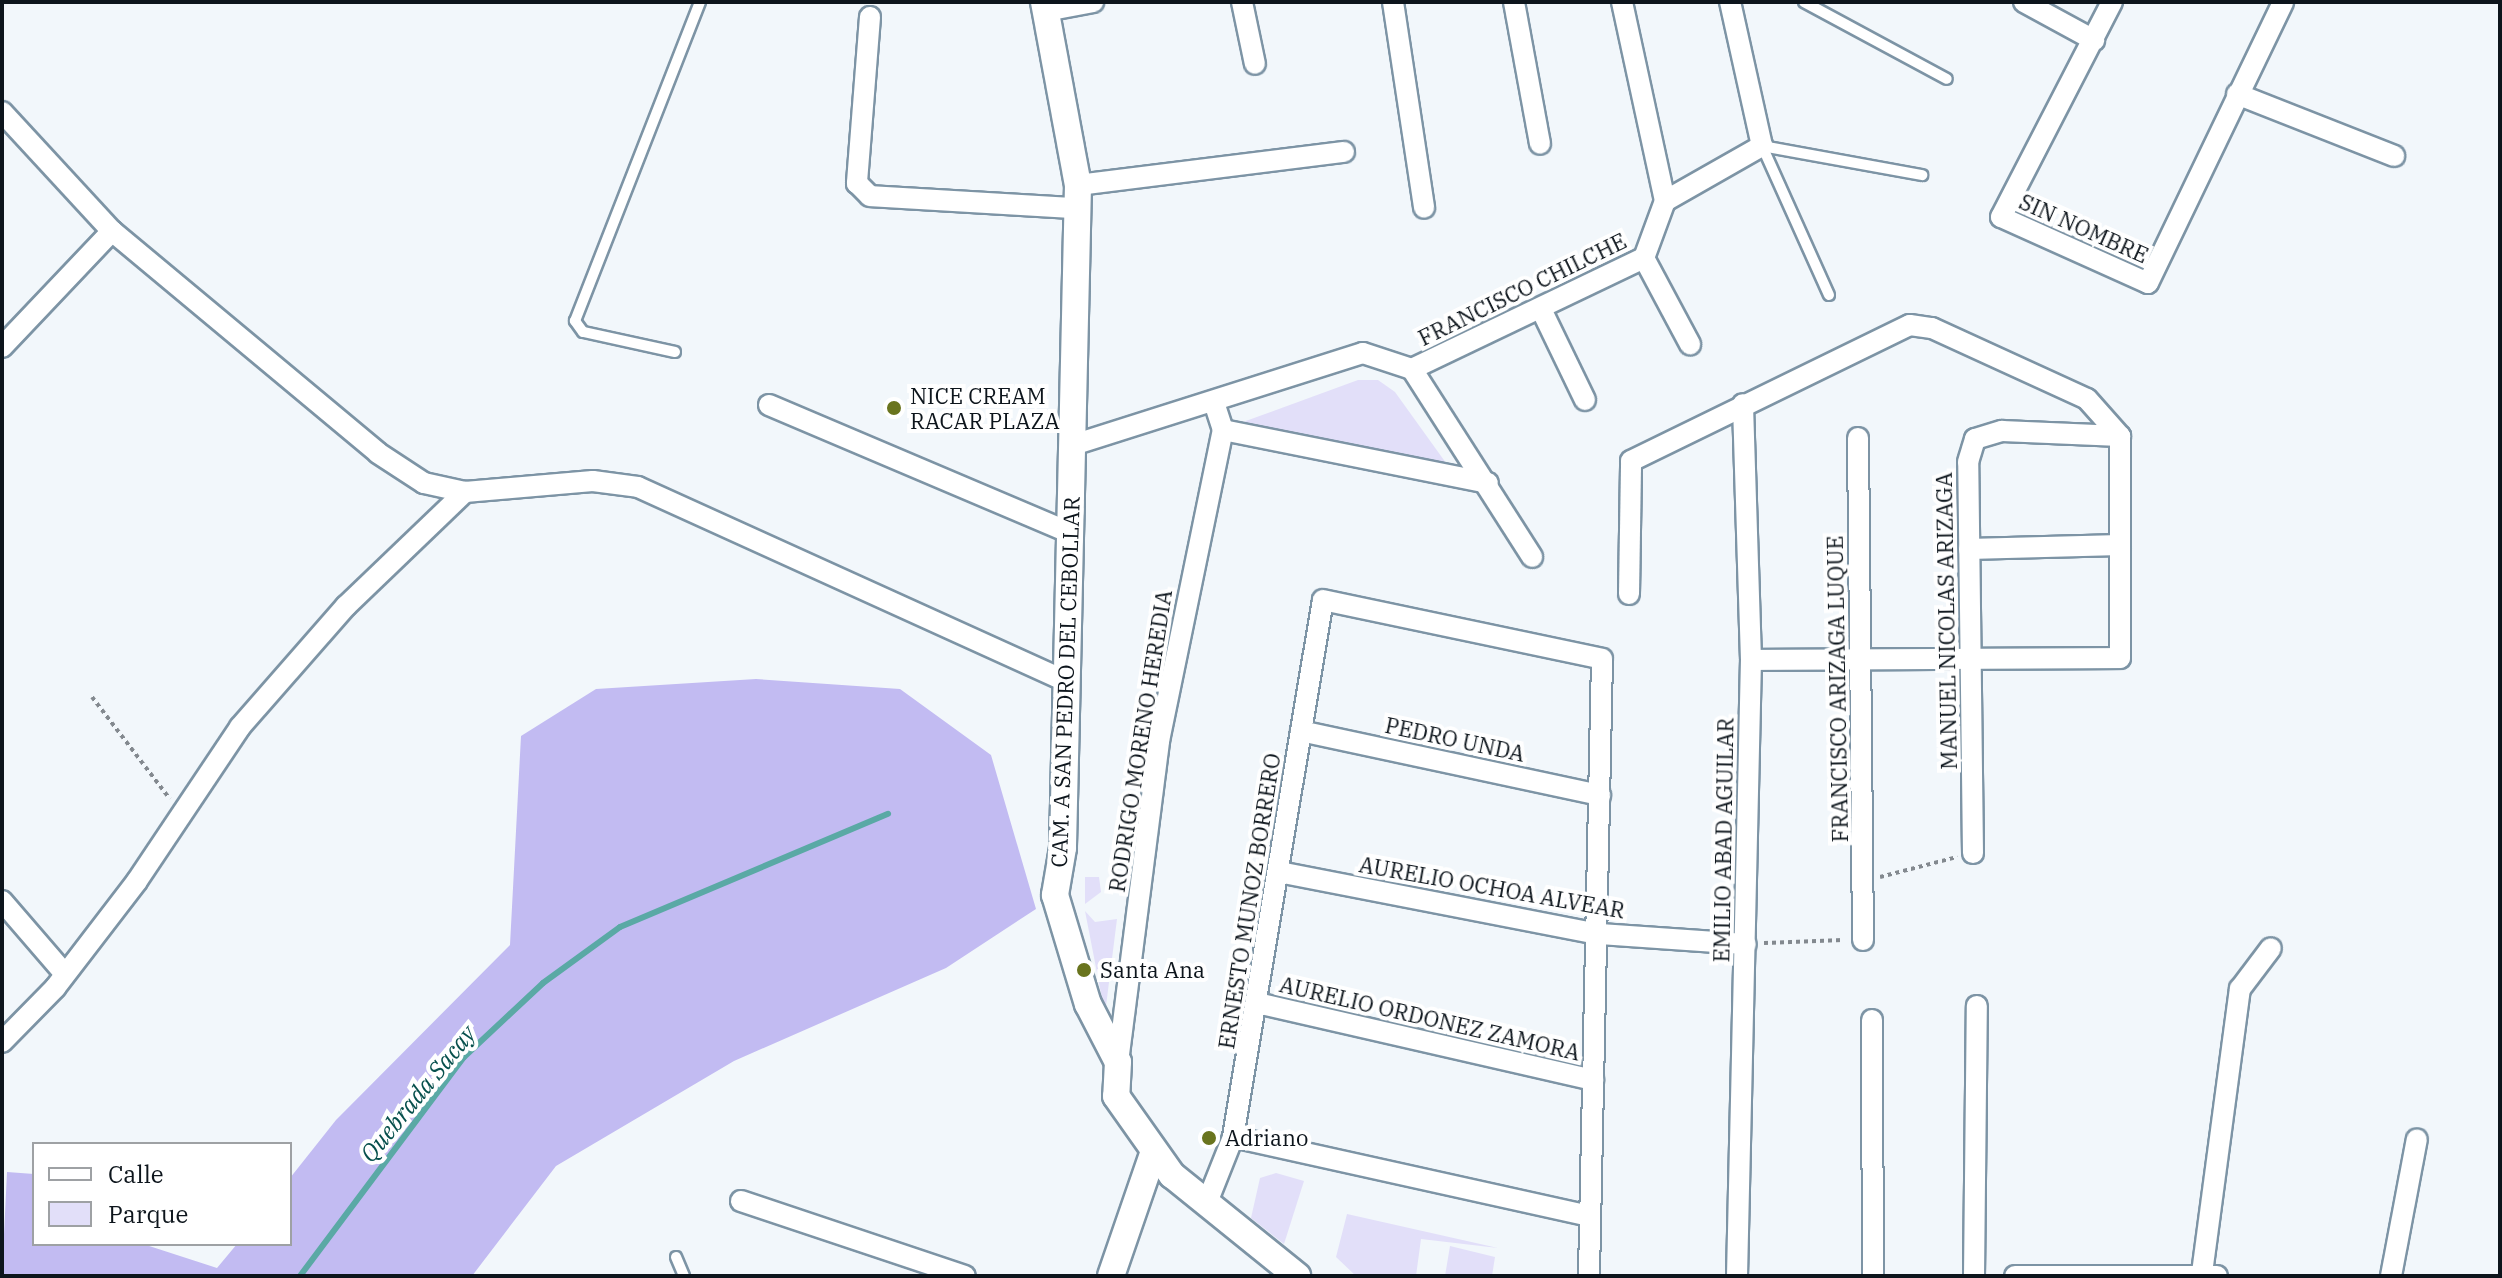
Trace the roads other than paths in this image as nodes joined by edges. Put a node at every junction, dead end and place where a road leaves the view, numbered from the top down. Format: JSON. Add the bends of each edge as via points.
{"nodes":[{"id":1,"x":700,"y":2,"type":"edge"},
{"id":2,"x":1093,"y":2,"type":"edge"},
{"id":3,"x":1242,"y":2,"type":"edge"},
{"id":4,"x":1393,"y":2,"type":"edge"},
{"id":5,"x":1514,"y":2,"type":"edge"},
{"id":6,"x":1622,"y":2,"type":"edge"},
{"id":7,"x":1730,"y":2,"type":"edge"},
{"id":8,"x":1804,"y":2,"type":"edge"},
{"id":9,"x":2024,"y":2,"type":"edge"},
{"id":10,"x":2112,"y":2,"type":"edge"},
{"id":11,"x":2283,"y":2,"type":"edge"},
{"id":12,"x":1044,"y":7,"type":"edge"},
{"id":13,"x":870,"y":17,"type":"dead end"},
{"id":14,"x":2094,"y":40,"type":"junction"},
{"id":15,"x":1255,"y":64,"type":"dead end"},
{"id":16,"x":1947,"y":79,"type":"dead end"},
{"id":17,"x":2237,"y":94,"type":"junction"},
{"id":18,"x":2,"y":112,"type":"edge"},
{"id":19,"x":1540,"y":144,"type":"dead end"},
{"id":20,"x":1762,"y":146,"type":"junction"},
{"id":21,"x":1344,"y":152,"type":"dead end"},
{"id":22,"x":2394,"y":156,"type":"dead end"},
{"id":23,"x":1922,"y":175,"type":"dead end"},
{"id":24,"x":1077,"y":196,"type":"junction"},
{"id":25,"x":1665,"y":201,"type":"junction"},
{"id":26,"x":1424,"y":208,"type":"dead end"},
{"id":27,"x":112,"y":231,"type":"junction"},
{"id":28,"x":1644,"y":258,"type":"junction"},
{"id":29,"x":1829,"y":295,"type":"dead end"},
{"id":30,"x":1541,"y":309,"type":"junction"},
{"id":31,"x":1690,"y":344,"type":"dead end"},
{"id":32,"x":2,"y":347,"type":"edge"},
{"id":33,"x":675,"y":352,"type":"dead end"},
{"id":34,"x":1412,"y":369,"type":"junction"},
{"id":35,"x":1585,"y":400,"type":"dead end"},
{"id":36,"x":1743,"y":404,"type":"junction"},
{"id":37,"x":769,"y":405,"type":"dead end"},
{"id":38,"x":1215,"y":405,"type":"junction"},
{"id":39,"x":1223,"y":430,"type":"junction"},
{"id":40,"x":2120,"y":436,"type":"junction"},
{"id":41,"x":1858,"y":438,"type":"dead end"},
{"id":42,"x":1073,"y":445,"type":"junction"},
{"id":43,"x":1488,"y":483,"type":"junction"},
{"id":44,"x":465,"y":492,"type":"junction"},
{"id":45,"x":1070,"y":533,"type":"junction"},
{"id":46,"x":2120,"y":545,"type":"junction"},
{"id":47,"x":1969,"y":549,"type":"junction"},
{"id":48,"x":1532,"y":557,"type":"dead end"},
{"id":49,"x":1629,"y":594,"type":"dead end"},
{"id":50,"x":1969,"y":658,"type":"junction"},
{"id":51,"x":1861,"y":659,"type":"junction"},
{"id":52,"x":1751,"y":660,"type":"junction"},
{"id":53,"x":1067,"y":682,"type":"junction"},
{"id":54,"x":1301,"y":731,"type":"junction"},
{"id":55,"x":1600,"y":795,"type":"junction"},
{"id":56,"x":1973,"y":853,"type":"road end"},
{"id":57,"x":1279,"y":872,"type":"junction"},
{"id":58,"x":2,"y":901,"type":"edge"},
{"id":59,"x":1599,"y":934,"type":"junction"},
{"id":60,"x":1863,"y":940,"type":"road end"},
{"id":61,"x":1746,"y":944,"type":"junction"},
{"id":62,"x":2271,"y":948,"type":"dead end"},
{"id":63,"x":65,"y":974,"type":"junction"},
{"id":64,"x":1257,"y":1003,"type":"junction"},
{"id":65,"x":1977,"y":1006,"type":"dead end"},
{"id":66,"x":1872,"y":1020,"type":"dead end"},
{"id":67,"x":2,"y":1042,"type":"edge"},
{"id":68,"x":1118,"y":1062,"type":"junction"},
{"id":69,"x":1593,"y":1080,"type":"junction"},
{"id":70,"x":1233,"y":1137,"type":"junction"},
{"id":71,"x":2417,"y":1139,"type":"dead end"},
{"id":72,"x":1154,"y":1151,"type":"junction"},
{"id":73,"x":741,"y":1201,"type":"dead end"},
{"id":74,"x":1206,"y":1205,"type":"junction"},
{"id":75,"x":1588,"y":1216,"type":"junction"},
{"id":76,"x":676,"y":1257,"type":"dead end"},
{"id":77,"x":2210,"y":1274,"type":"edge"},
{"id":78,"x":684,"y":1276,"type":"edge"},
{"id":79,"x":965,"y":1276,"type":"edge"},
{"id":80,"x":1111,"y":1276,"type":"edge"},
{"id":81,"x":1297,"y":1276,"type":"edge"},
{"id":82,"x":1589,"y":1276,"type":"edge"},
{"id":83,"x":1737,"y":1276,"type":"edge"},
{"id":84,"x":1753,"y":1276,"type":"edge"},
{"id":85,"x":1873,"y":1276,"type":"edge"},
{"id":86,"x":1974,"y":1276,"type":"edge"},
{"id":87,"x":2015,"y":1276,"type":"edge"},
{"id":88,"x":2391,"y":1276,"type":"edge"}],
"edges":[{"from":1,"to":33,"type":"lane","via":[[575,321],[583,332]]},
{"from":2,"to":12,"type":"street"},
{"from":3,"to":15,"type":"street"},
{"from":4,"to":26,"type":"street"},
{"from":5,"to":19,"type":"street"},
{"from":6,"to":25,"type":"street"},
{"from":7,"to":20,"type":"street"},
{"from":8,"to":16,"type":"lane"},
{"from":9,"to":14,"type":"street"},
{"from":10,"to":14,"type":"street"},
{"from":11,"to":17,"type":"street"},
{"from":12,"to":24,"type":"street","name":"CAM. A SAN PEDRO DEL CEBOLLAR"},
{"from":13,"to":24,"type":"street","via":[[857,183],[870,196]]},
{"from":14,"to":17,"type":"street","name":"SIN NOMBRE","via":[[2001,217],[2148,283]]},
{"from":17,"to":22,"type":"street"},
{"from":18,"to":27,"type":"street"},
{"from":20,"to":23,"type":"lane"},
{"from":20,"to":25,"type":"street"},
{"from":20,"to":29,"type":"lane"},
{"from":21,"to":24,"type":"street"},
{"from":24,"to":42,"type":"street","name":"CAM. A SAN PEDRO DEL CEBOLLAR"},
{"from":25,"to":28,"type":"street","name":"FRANCISCO CHILCHE"},
{"from":27,"to":32,"type":"street"},
{"from":27,"to":44,"type":"street","via":[[378,453],[424,483]]},
{"from":28,"to":30,"type":"street","name":"FRANCISCO CHILCHE"},
{"from":28,"to":31,"type":"street"},
{"from":30,"to":34,"type":"street","name":"FRANCISCO CHILCHE"},
{"from":30,"to":35,"type":"street"},
{"from":34,"to":38,"type":"street","name":"FRANCISCO CHILCHE","via":[[1363,353]]},
{"from":34,"to":43,"type":"street"},
{"from":36,"to":40,"type":"street","via":[[1910,325],[1932,328],[2087,399]]},
{"from":36,"to":49,"type":"street","via":[[1631,461]]},
{"from":36,"to":52,"type":"street","name":"EMILIO ABAD AGUILAR"},
{"from":37,"to":45,"type":"street"},
{"from":38,"to":39,"type":"street"},
{"from":38,"to":42,"type":"street","name":"FRANCISCO CHILCHE"},
{"from":39,"to":43,"type":"street"},
{"from":39,"to":68,"type":"street","name":"RODRIGO MORENO HEREDIA","via":[[1159,741]]},
{"from":40,"to":46,"type":"street"},
{"from":40,"to":47,"type":"street","name":"MANUEL NICOLAS ARIZAGA","via":[[2002,431],[1975,439],[1968,462]]},
{"from":41,"to":51,"type":"street","name":"FRANCISCO ARIZAGA LUQUE"},
{"from":42,"to":45,"type":"street","name":"CAM. A SAN PEDRO DEL CEBOLLAR"},
{"from":43,"to":48,"type":"street"},
{"from":44,"to":53,"type":"street","via":[[593,481],[638,487]]},
{"from":44,"to":63,"type":"street","via":[[346,606],[240,727],[184,816]]},
{"from":45,"to":53,"type":"street","name":"CAM. A SAN PEDRO DEL CEBOLLAR"},
{"from":46,"to":47,"type":"street"},
{"from":46,"to":50,"type":"street","via":[[2120,658]]},
{"from":47,"to":50,"type":"street","name":"MANUEL NICOLAS ARIZAGA"},
{"from":50,"to":51,"type":"street"},
{"from":50,"to":56,"type":"street","name":"MANUEL NICOLAS ARIZAGA"},
{"from":51,"to":52,"type":"street"},
{"from":51,"to":60,"type":"street","name":"FRANCISCO ARIZAGA LUQUE"},
{"from":52,"to":61,"type":"street","name":"EMILIO ABAD AGUILAR"},
{"from":53,"to":68,"type":"street","name":"CAM. A SAN PEDRO DEL CEBOLLAR","via":[[1055,895],[1088,1004]]},
{"from":54,"to":55,"type":"street","name":"PEDRO UNDA"},
{"from":54,"to":55,"type":"street","name":"ERNESTO MUNOZ BORRERO","via":[[1323,600],[1602,659]]},
{"from":54,"to":57,"type":"street","name":"ERNESTO MUNOZ BORRERO"},
{"from":55,"to":59,"type":"street"},
{"from":57,"to":59,"type":"street","name":"AURELIO OCHOA ALVEAR"},
{"from":57,"to":64,"type":"street","name":"ERNESTO MUNOZ BORRERO"},
{"from":58,"to":63,"type":"street"},
{"from":59,"to":61,"type":"street","name":"AURELIO OCHOA ALVEAR"},
{"from":59,"to":69,"type":"street"},
{"from":61,"to":83,"type":"street","name":"EMILIO ABAD AGUILAR"},
{"from":62,"to":77,"type":"street","via":[[2240,989]]},
{"from":63,"to":67,"type":"street"},
{"from":64,"to":69,"type":"street","name":"AURELIO ORDONEZ ZAMORA"},
{"from":64,"to":70,"type":"street","name":"ERNESTO MUNOZ BORRERO"},
{"from":65,"to":86,"type":"street"},
{"from":66,"to":85,"type":"street"},
{"from":68,"to":72,"type":"street","name":"CAM. A SAN PEDRO DEL CEBOLLAR","via":[[1116,1096]]},
{"from":69,"to":75,"type":"street"},
{"from":70,"to":74,"type":"street","name":"ERNESTO MUNOZ BORRERO"},
{"from":70,"to":75,"type":"street"},
{"from":71,"to":88,"type":"street"},
{"from":72,"to":74,"type":"street","name":"CAM. A SAN PEDRO DEL CEBOLLAR"},
{"from":72,"to":80,"type":"street"},
{"from":73,"to":79,"type":"street"},
{"from":74,"to":81,"type":"street","name":"CAM. A SAN PEDRO DEL CEBOLLAR"},
{"from":75,"to":82,"type":"street"},
{"from":76,"to":78,"type":"lane"},
{"from":77,"to":87,"type":"street"},
{"from":83,"to":84,"type":"street"}]}
